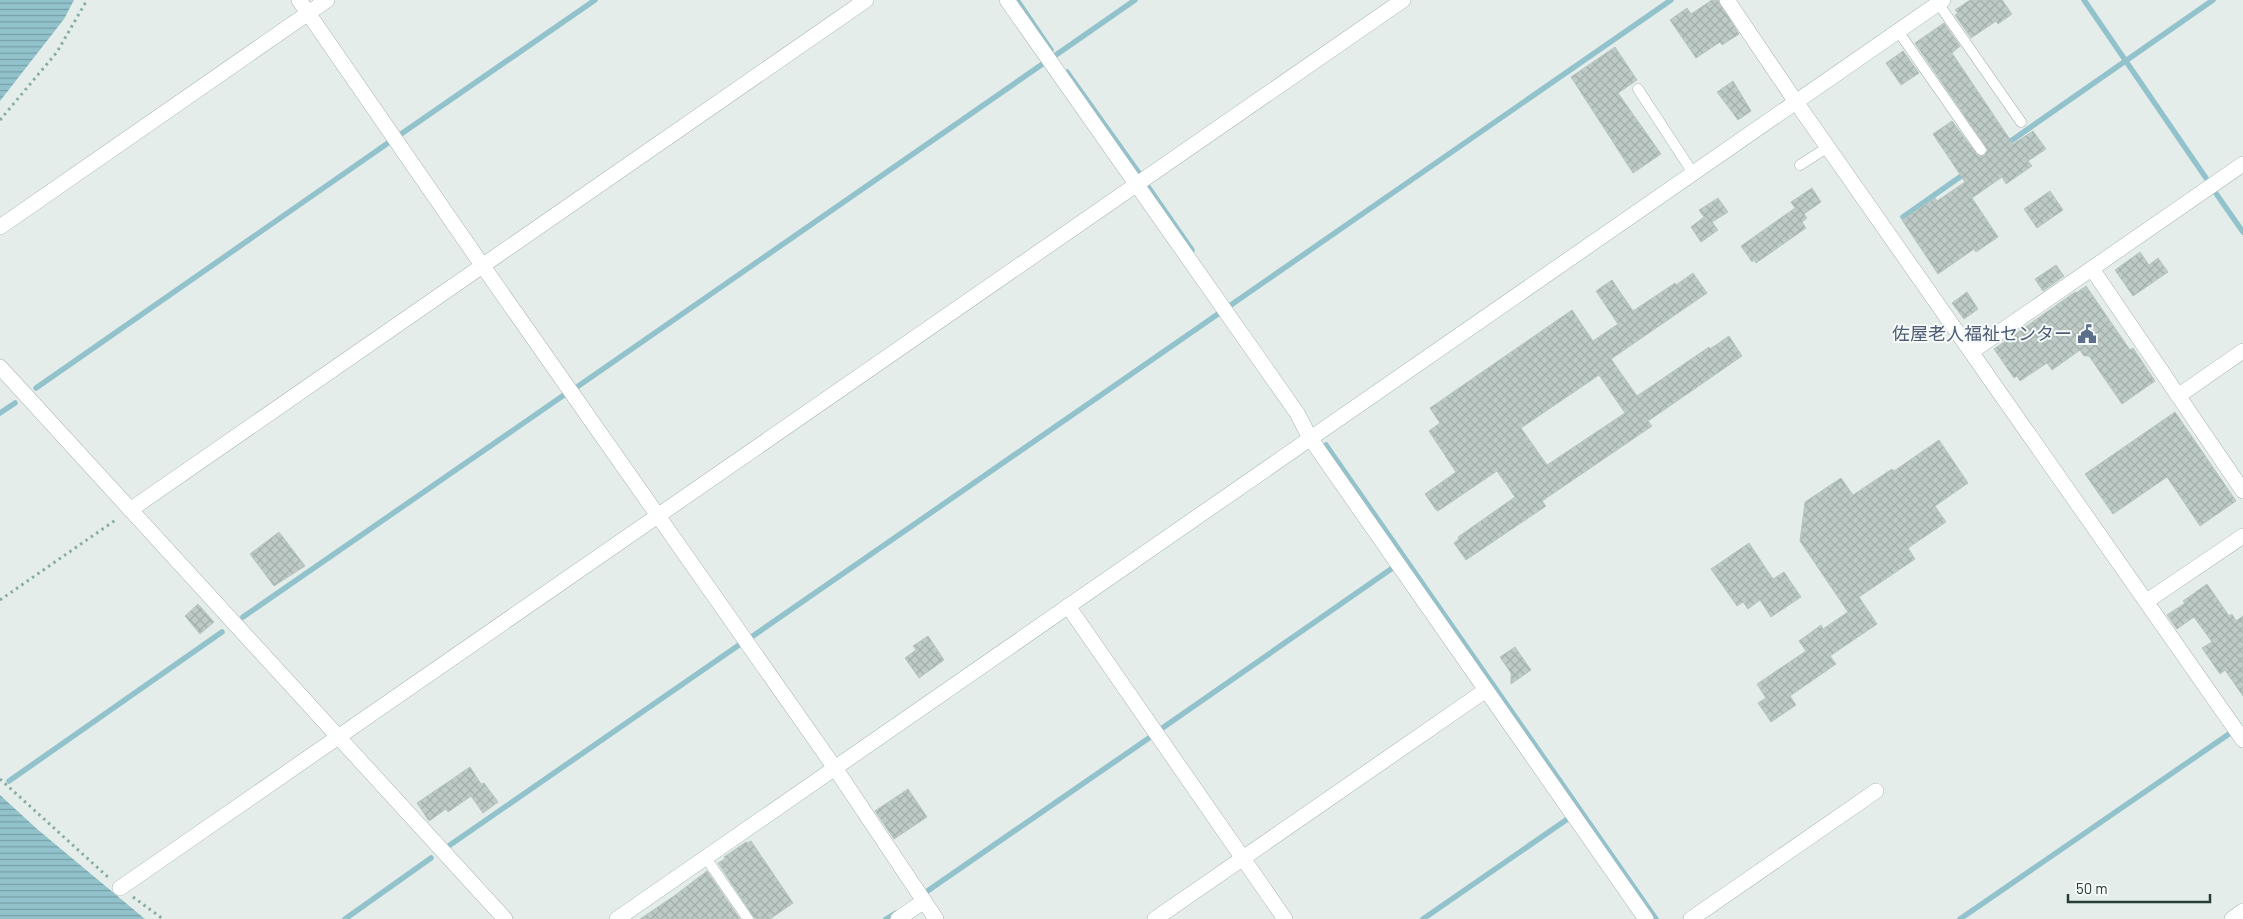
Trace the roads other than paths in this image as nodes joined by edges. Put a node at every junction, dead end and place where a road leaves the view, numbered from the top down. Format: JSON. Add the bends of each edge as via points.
{"nodes":[{"id":1,"x":299,"y":0,"type":"edge"},
{"id":2,"x":327,"y":0,"type":"edge"},
{"id":3,"x":866,"y":0,"type":"edge"},
{"id":4,"x":1007,"y":0,"type":"edge"},
{"id":5,"x":1403,"y":0,"type":"edge"},
{"id":6,"x":1727,"y":0,"type":"edge"},
{"id":7,"x":1940,"y":2,"type":"edge"},
{"id":8,"x":308,"y":13,"type":"junction"},
{"id":9,"x":1898,"y":31,"type":"junction"},
{"id":10,"x":1638,"y":89,"type":"dead end"},
{"id":11,"x":1796,"y":102,"type":"junction"},
{"id":12,"x":2021,"y":122,"type":"dead end"},
{"id":13,"x":1828,"y":147,"type":"junction"},
{"id":14,"x":1981,"y":150,"type":"dead end"},
{"id":15,"x":2243,"y":164,"type":"edge"},
{"id":16,"x":1800,"y":165,"type":"dead end"},
{"id":17,"x":1692,"y":173,"type":"junction"},
{"id":18,"x":1136,"y":185,"type":"junction"},
{"id":19,"x":0,"y":227,"type":"edge"},
{"id":20,"x":482,"y":265,"type":"junction"},
{"id":21,"x":2092,"y":269,"type":"junction"},
{"id":22,"x":2243,"y":351,"type":"edge"},
{"id":23,"x":1971,"y":352,"type":"junction"},
{"id":24,"x":0,"y":367,"type":"edge"},
{"id":25,"x":2178,"y":396,"type":"junction"},
{"id":26,"x":1310,"y":438,"type":"junction"},
{"id":27,"x":2243,"y":491,"type":"edge"},
{"id":28,"x":130,"y":510,"type":"junction"},
{"id":29,"x":658,"y":516,"type":"junction"},
{"id":30,"x":2243,"y":536,"type":"edge"},
{"id":31,"x":2147,"y":601,"type":"junction"},
{"id":32,"x":1068,"y":606,"type":"junction"},
{"id":33,"x":1486,"y":690,"type":"junction"},
{"id":34,"x":337,"y":737,"type":"junction"},
{"id":35,"x":2243,"y":740,"type":"edge"},
{"id":36,"x":835,"y":768,"type":"junction"},
{"id":37,"x":1876,"y":791,"type":"dead end"},
{"id":38,"x":706,"y":858,"type":"junction"},
{"id":39,"x":1242,"y":858,"type":"junction"},
{"id":40,"x":120,"y":888,"type":"road end"},
{"id":41,"x":924,"y":901,"type":"junction"},
{"id":42,"x":2243,"y":911,"type":"edge"},
{"id":43,"x":505,"y":919,"type":"edge"},
{"id":44,"x":618,"y":919,"type":"edge"},
{"id":45,"x":748,"y":919,"type":"edge"},
{"id":46,"x":898,"y":919,"type":"edge"},
{"id":47,"x":936,"y":919,"type":"edge"},
{"id":48,"x":1155,"y":919,"type":"edge"},
{"id":49,"x":1285,"y":919,"type":"edge"},
{"id":50,"x":1646,"y":919,"type":"edge"},
{"id":51,"x":1692,"y":919,"type":"edge"},
{"id":52,"x":2232,"y":919,"type":"edge"}],
"edges":[{"from":1,"to":8,"type":"street"},
{"from":2,"to":8,"type":"street"},
{"from":3,"to":20,"type":"street"},
{"from":4,"to":18,"type":"street"},
{"from":5,"to":18,"type":"street"},
{"from":6,"to":11,"type":"street"},
{"from":7,"to":9,"type":"street"},
{"from":7,"to":12,"type":"lane"},
{"from":8,"to":19,"type":"street"},
{"from":8,"to":20,"type":"street"},
{"from":9,"to":11,"type":"street"},
{"from":9,"to":14,"type":"lane"},
{"from":10,"to":17,"type":"lane"},
{"from":11,"to":13,"type":"street"},
{"from":11,"to":17,"type":"street"},
{"from":13,"to":16,"type":"lane"},
{"from":13,"to":23,"type":"street"},
{"from":15,"to":21,"type":"street"},
{"from":17,"to":26,"type":"street"},
{"from":18,"to":26,"type":"street","via":[[1298,414]]},
{"from":18,"to":29,"type":"street"},
{"from":20,"to":28,"type":"street"},
{"from":20,"to":29,"type":"street"},
{"from":21,"to":23,"type":"street"},
{"from":21,"to":25,"type":"street"},
{"from":22,"to":25,"type":"street"},
{"from":23,"to":31,"type":"street"},
{"from":24,"to":28,"type":"street"},
{"from":25,"to":27,"type":"street"},
{"from":26,"to":32,"type":"street"},
{"from":26,"to":33,"type":"street"},
{"from":28,"to":34,"type":"street"},
{"from":29,"to":34,"type":"street"},
{"from":29,"to":36,"type":"street"},
{"from":30,"to":31,"type":"street"},
{"from":31,"to":35,"type":"street"},
{"from":32,"to":36,"type":"street"},
{"from":32,"to":39,"type":"street"},
{"from":33,"to":39,"type":"street"},
{"from":33,"to":50,"type":"street"},
{"from":34,"to":40,"type":"street"},
{"from":34,"to":43,"type":"street"},
{"from":36,"to":38,"type":"street"},
{"from":36,"to":41,"type":"street"},
{"from":37,"to":51,"type":"street"},
{"from":38,"to":44,"type":"street"},
{"from":38,"to":45,"type":"lane"},
{"from":39,"to":48,"type":"street"},
{"from":39,"to":49,"type":"street"},
{"from":41,"to":46,"type":"street"},
{"from":41,"to":47,"type":"street"},
{"from":42,"to":52,"type":"street"}]}
